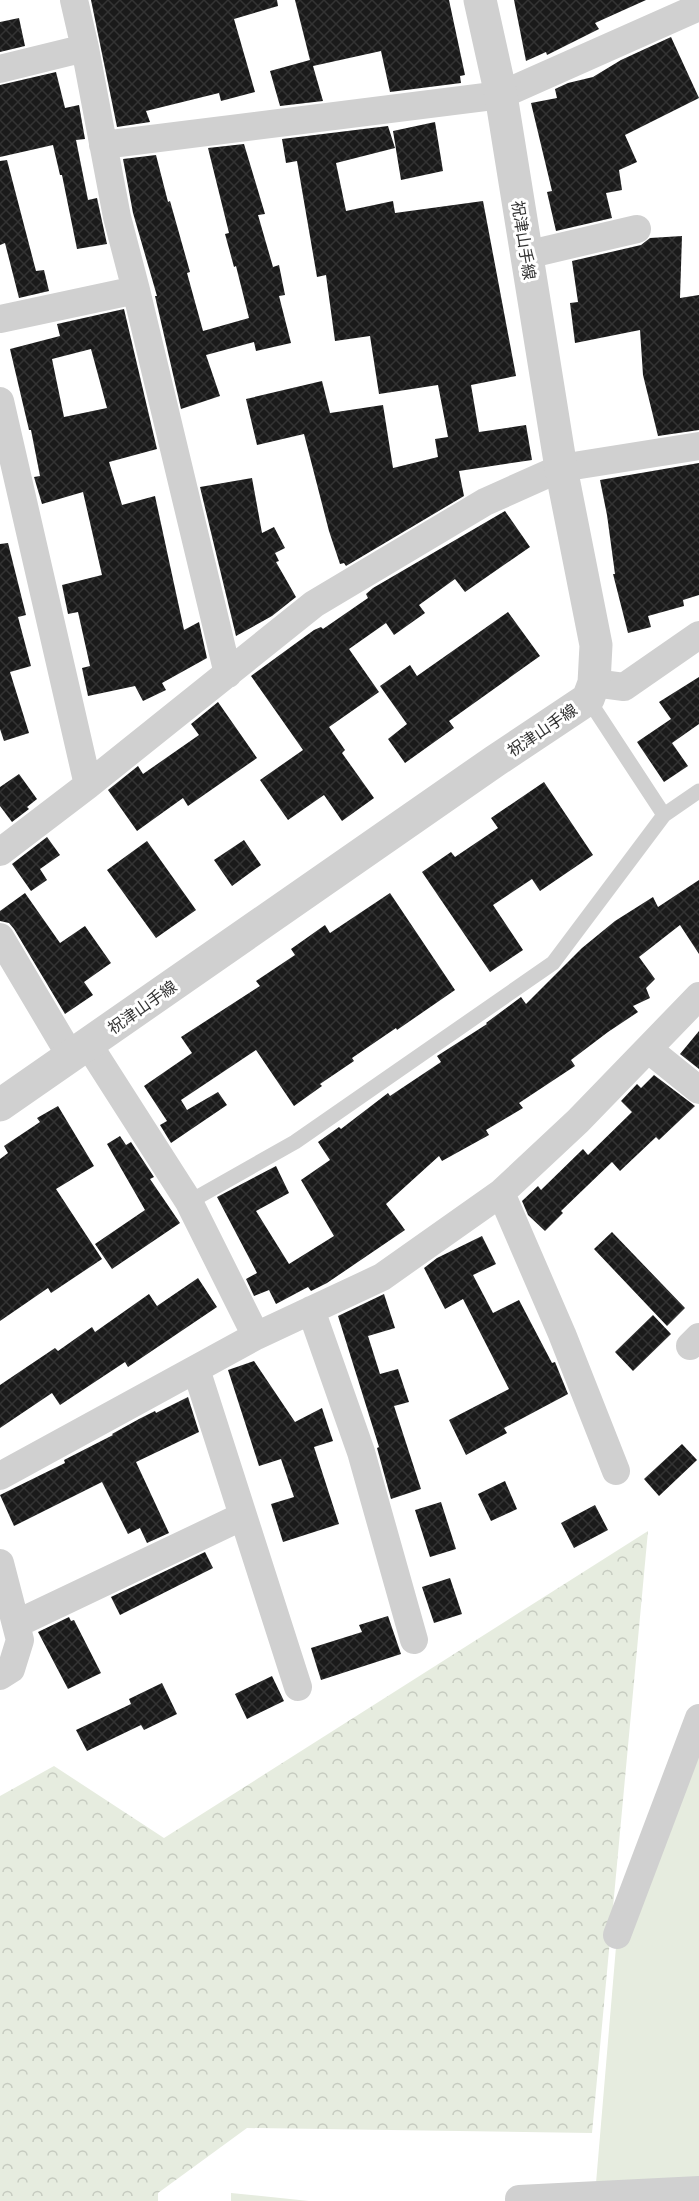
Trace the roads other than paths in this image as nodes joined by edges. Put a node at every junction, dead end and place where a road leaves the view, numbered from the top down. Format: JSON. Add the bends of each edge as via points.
{"nodes":[{"id":1,"x":74,"y":0,"type":"edge"},
{"id":2,"x":480,"y":0,"type":"edge"},
{"id":3,"x":699,"y":8,"type":"edge"},
{"id":4,"x":85,"y":48,"type":"junction"},
{"id":5,"x":0,"y":69,"type":"edge"},
{"id":6,"x":501,"y":95,"type":"junction"},
{"id":7,"x":103,"y":145,"type":"junction"},
{"id":8,"x":637,"y":229,"type":"dead end"},
{"id":9,"x":526,"y":255,"type":"junction"},
{"id":10,"x":136,"y":290,"type":"junction"},
{"id":11,"x":0,"y":319,"type":"edge"},
{"id":12,"x":0,"y":401,"type":"edge"},
{"id":13,"x":699,"y":446,"type":"edge"},
{"id":14,"x":561,"y":468,"type":"junction"},
{"id":15,"x":699,"y":635,"type":"edge"},
{"id":16,"x":228,"y":674,"type":"junction"},
{"id":17,"x":591,"y":691,"type":"junction"},
{"id":18,"x":88,"y":785,"type":"junction"},
{"id":19,"x":699,"y":790,"type":"edge"},
{"id":20,"x":664,"y":815,"type":"junction"},
{"id":21,"x":1,"y":848,"type":"edge"},
{"id":22,"x":0,"y":937,"type":"edge"},
{"id":23,"x":699,"y":996,"type":"edge"},
{"id":24,"x":648,"y":1049,"type":"junction"},
{"id":25,"x":79,"y":1050,"type":"junction"},
{"id":26,"x":699,"y":1090,"type":"edge"},
{"id":27,"x":0,"y":1105,"type":"edge"},
{"id":28,"x":501,"y":1193,"type":"junction"},
{"id":29,"x":189,"y":1202,"type":"junction"},
{"id":30,"x":311,"y":1311,"type":"junction"},
{"id":31,"x":256,"y":1336,"type":"junction"},
{"id":32,"x":196,"y":1369,"type":"junction"},
{"id":33,"x":616,"y":1471,"type":"dead end"},
{"id":34,"x":0,"y":1476,"type":"edge"},
{"id":35,"x":243,"y":1516,"type":"junction"},
{"id":36,"x":0,"y":1563,"type":"edge"},
{"id":37,"x":16,"y":1624,"type":"junction"},
{"id":38,"x":414,"y":1640,"type":"dead end"},
{"id":39,"x":0,"y":1676,"type":"edge"},
{"id":40,"x":298,"y":1687,"type":"dead end"},
{"id":41,"x":699,"y":1718,"type":"edge"},
{"id":42,"x":617,"y":1935,"type":"dead end"},
{"id":43,"x":699,"y":2190,"type":"edge"},
{"id":44,"x":519,"y":2199,"type":"dead end"}],
"edges":[{"from":1,"to":4,"type":"street"},
{"from":2,"to":6,"type":"street","name":"祝津山手線"},
{"from":3,"to":6,"type":"street"},
{"from":4,"to":5,"type":"street"},
{"from":4,"to":7,"type":"street"},
{"from":6,"to":7,"type":"street"},
{"from":6,"to":9,"type":"street","name":"祝津山手線"},
{"from":7,"to":10,"type":"street"},
{"from":8,"to":9,"type":"street"},
{"from":9,"to":14,"type":"street","name":"祝津山手線"},
{"from":10,"to":11,"type":"street"},
{"from":10,"to":16,"type":"street"},
{"from":12,"to":18,"type":"street"},
{"from":13,"to":14,"type":"street"},
{"from":14,"to":16,"type":"street","via":[[485,502],[314,604]]},
{"from":14,"to":17,"type":"street","name":"祝津山手線","via":[[596,645]]},
{"from":15,"to":17,"type":"street","via":[[624,687]]},
{"from":16,"to":18,"type":"street"},
{"from":17,"to":20,"type":"lane"},
{"from":17,"to":25,"type":"street","name":"祝津山手線"},
{"from":18,"to":21,"type":"street"},
{"from":19,"to":20,"type":"lane"},
{"from":20,"to":29,"type":"lane","via":[[553,963],[295,1142]]},
{"from":22,"to":25,"type":"street"},
{"from":23,"to":24,"type":"street"},
{"from":24,"to":26,"type":"street"},
{"from":24,"to":28,"type":"street","via":[[578,1122]]},
{"from":25,"to":27,"type":"street","name":"祝津山手線"},
{"from":25,"to":29,"type":"street"},
{"from":28,"to":30,"type":"street","via":[[382,1277]]},
{"from":28,"to":33,"type":"street"},
{"from":29,"to":31,"type":"street"},
{"from":30,"to":31,"type":"street"},
{"from":30,"to":38,"type":"street","via":[[361,1452]]},
{"from":31,"to":32,"type":"street"},
{"from":32,"to":34,"type":"street"},
{"from":32,"to":35,"type":"street"},
{"from":35,"to":37,"type":"street"},
{"from":35,"to":40,"type":"street"},
{"from":36,"to":37,"type":"street"},
{"from":37,"to":39,"type":"street","via":[[20,1640],[11,1669]]},
{"from":41,"to":42,"type":"street"},
{"from":43,"to":44,"type":"street"}]}
